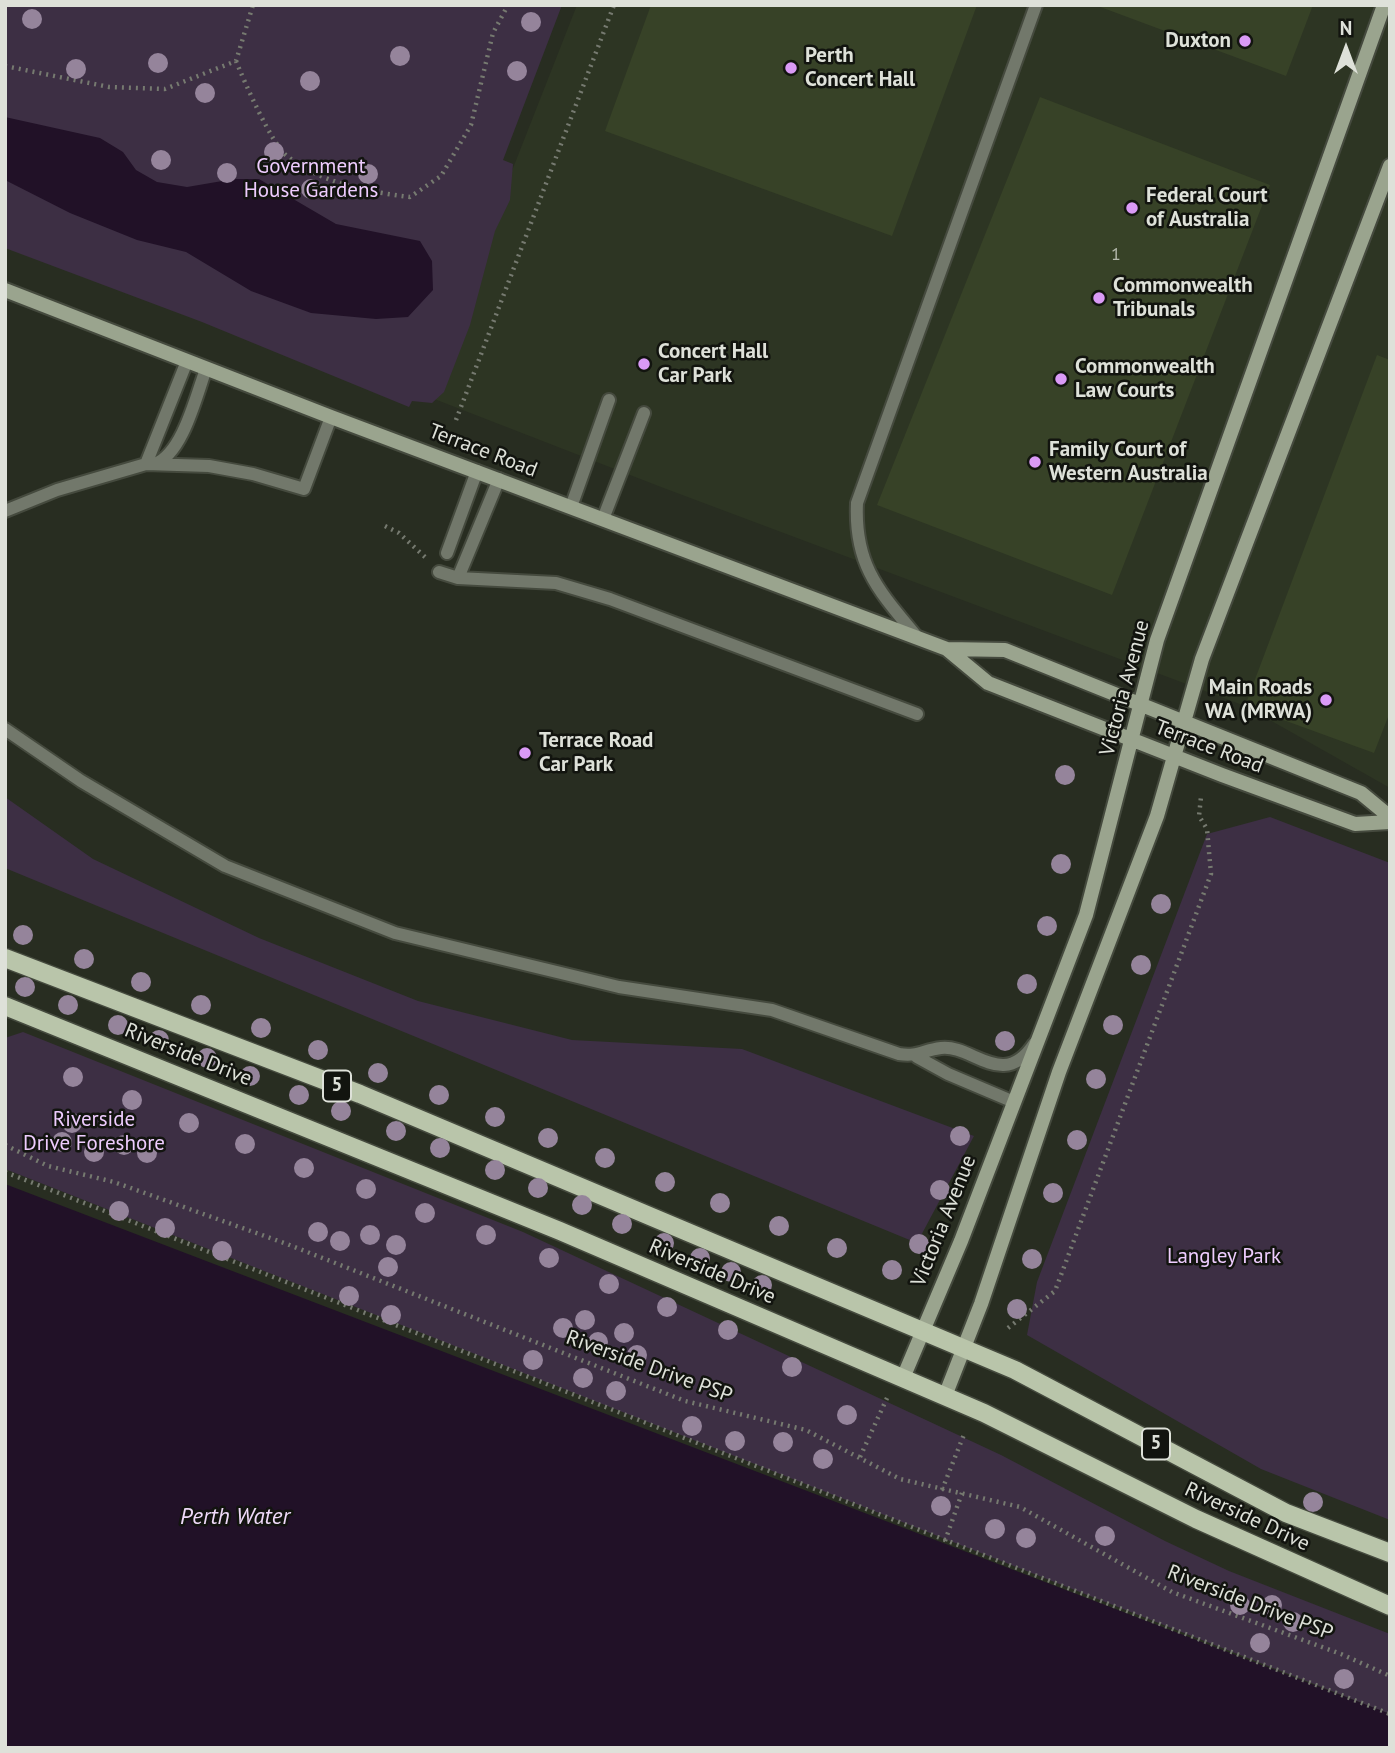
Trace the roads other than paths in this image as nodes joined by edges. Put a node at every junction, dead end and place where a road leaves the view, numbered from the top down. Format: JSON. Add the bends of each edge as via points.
{"nodes":[{"id":1,"x":1037,"y":5,"type":"edge"},
{"id":2,"x":1384,"y":5,"type":"edge"},
{"id":3,"x":1390,"y":166,"type":"edge"},
{"id":4,"x":5,"y":290,"type":"edge"},
{"id":5,"x":187,"y":361,"type":"junction"},
{"id":6,"x":206,"y":369,"type":"junction"},
{"id":7,"x":609,"y":400,"type":"dead end"},
{"id":8,"x":644,"y":413,"type":"dead end"},
{"id":9,"x":331,"y":417,"type":"junction"},
{"id":10,"x":150,"y":464,"type":"junction"},
{"id":11,"x":477,"y":471,"type":"junction"},
{"id":12,"x":499,"y":480,"type":"junction"},
{"id":13,"x":571,"y":507,"type":"junction"},
{"id":14,"x":5,"y":511,"type":"edge"},
{"id":15,"x":603,"y":519,"type":"junction"},
{"id":16,"x":447,"y":553,"type":"dead end"},
{"id":17,"x":437,"y":567,"type":"road end"},
{"id":18,"x":458,"y":578,"type":"junction"},
{"id":19,"x":917,"y":637,"type":"junction"},
{"id":20,"x":947,"y":649,"type":"junction"},
{"id":21,"x":1141,"y":703,"type":"junction"},
{"id":22,"x":917,"y":714,"type":"dead end"},
{"id":23,"x":1184,"y":720,"type":"junction"},
{"id":24,"x":5,"y":729,"type":"edge"},
{"id":25,"x":1132,"y":739,"type":"junction"},
{"id":26,"x":1174,"y":756,"type":"junction"},
{"id":27,"x":1390,"y":820,"type":"edge"},
{"id":28,"x":5,"y":958,"type":"edge"},
{"id":29,"x":8,"y":1011,"type":"edge"},
{"id":30,"x":1039,"y":1037,"type":"junction"},
{"id":31,"x":917,"y":1057,"type":"junction"},
{"id":32,"x":1014,"y":1101,"type":"junction"},
{"id":33,"x":923,"y":1331,"type":"junction"},
{"id":34,"x":964,"y":1348,"type":"junction"},
{"id":35,"x":900,"y":1377,"type":"junction"},
{"id":36,"x":945,"y":1396,"type":"junction"},
{"id":37,"x":1390,"y":1553,"type":"edge"},
{"id":38,"x":1390,"y":1606,"type":"edge"}],
"edges":[{"from":1,"to":19,"type":"lane","via":[[856,503],[867,570]]},
{"from":2,"to":21,"type":"main road","name":"Victoria Avenue","via":[[1157,640]]},
{"from":3,"to":23,"type":"main road","via":[[1202,659]]},
{"from":4,"to":5,"type":"main road","name":"Terrace Road"},
{"from":5,"to":6,"type":"main road","name":"Terrace Road"},
{"from":5,"to":10,"type":"lane"},
{"from":6,"to":9,"type":"main road","name":"Terrace Road"},
{"from":6,"to":10,"type":"lane","via":[[175,448],[167,459]]},
{"from":7,"to":13,"type":"lane"},
{"from":8,"to":15,"type":"lane"},
{"from":9,"to":10,"type":"lane","via":[[304,489],[209,466]]},
{"from":9,"to":11,"type":"main road","name":"Terrace Road"},
{"from":10,"to":14,"type":"lane","via":[[57,490]]},
{"from":11,"to":12,"type":"main road","name":"Terrace Road"},
{"from":11,"to":16,"type":"lane"},
{"from":12,"to":13,"type":"main road","name":"Terrace Road"},
{"from":12,"to":18,"type":"lane"},
{"from":13,"to":15,"type":"main road","name":"Terrace Road"},
{"from":15,"to":19,"type":"main road","name":"Terrace Road"},
{"from":17,"to":18,"type":"lane"},
{"from":18,"to":22,"type":"lane","via":[[556,583],[697,630]]},
{"from":19,"to":20,"type":"main road","name":"Terrace Road"},
{"from":20,"to":21,"type":"main road","name":"Terrace Road","via":[[1004,650]]},
{"from":20,"to":25,"type":"main road","name":"Terrace Road","via":[[988,683]]},
{"from":21,"to":23,"type":"main road","name":"Terrace Road"},
{"from":21,"to":25,"type":"main road","name":"Victoria Avenue"},
{"from":23,"to":26,"type":"main road"},
{"from":23,"to":27,"type":"main road","name":"Terrace Road","via":[[1361,793]]},
{"from":24,"to":31,"type":"lane","via":[[81,781],[225,866],[395,933],[619,987],[772,1010]]},
{"from":25,"to":26,"type":"main road","name":"Terrace Road"},
{"from":25,"to":30,"type":"main road","name":"Victoria Avenue","via":[[1086,915]]},
{"from":26,"to":27,"type":"main road","name":"Terrace Road","via":[[1355,824]]},
{"from":26,"to":34,"type":"main road","via":[[1157,816],[1059,1072]]},
{"from":28,"to":33,"type":"main road","name":"Riverside Drive","number":"5","via":[[360,1094]]},
{"from":29,"to":35,"type":"main road","name":"Riverside Drive","number":"5","via":[[561,1231]]},
{"from":30,"to":31,"type":"lane","via":[[1028,1053],[1013,1063],[984,1063],[942,1047]]},
{"from":30,"to":32,"type":"main road","name":"Victoria Avenue"},
{"from":31,"to":32,"type":"lane"},
{"from":32,"to":33,"type":"main road","name":"Victoria Avenue"},
{"from":33,"to":34,"type":"main road","name":"Riverside Drive","number":"5"},
{"from":33,"to":35,"type":"main road","name":"Victoria Avenue"},
{"from":34,"to":36,"type":"main road"},
{"from":34,"to":37,"type":"main road","name":"Riverside Drive","number":"5","via":[[1015,1370],[1286,1513]]},
{"from":35,"to":36,"type":"main road","name":"Riverside Drive","number":"5"},
{"from":36,"to":38,"type":"main road","name":"Riverside Drive","number":"5","via":[[1195,1519]]}]}
